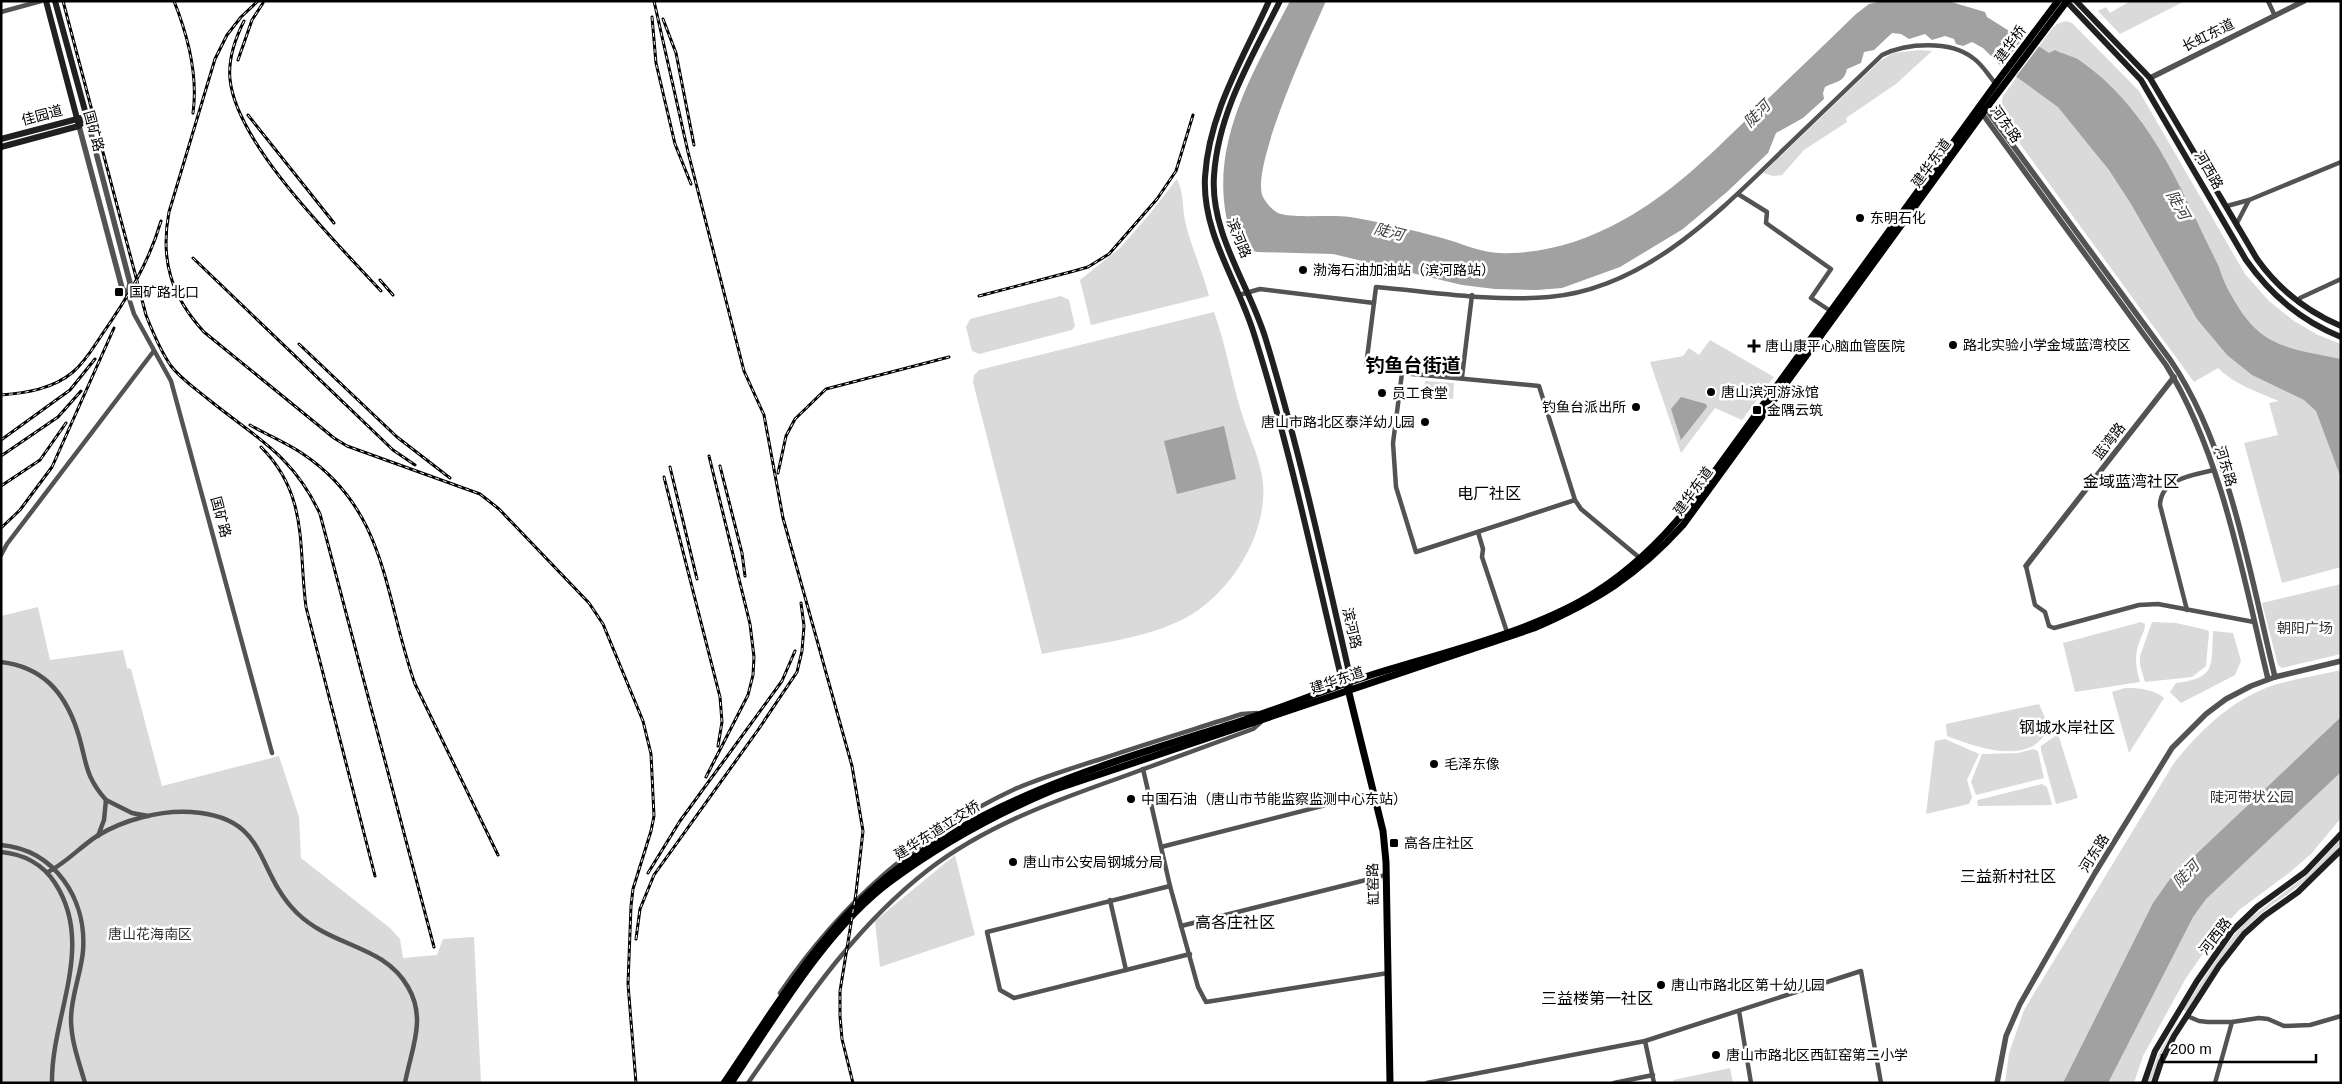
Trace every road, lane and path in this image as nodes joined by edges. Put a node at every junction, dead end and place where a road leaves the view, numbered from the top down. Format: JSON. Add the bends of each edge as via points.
{"nodes":[{"id":1,"x":41,"y":1,"type":"edge"},
{"id":2,"x":46,"y":1,"type":"edge"},
{"id":3,"x":55,"y":1,"type":"edge"},
{"id":4,"x":1269,"y":1,"type":"edge"},
{"id":5,"x":1280,"y":1,"type":"edge"},
{"id":6,"x":2058,"y":1,"type":"edge"},
{"id":7,"x":2076,"y":1,"type":"edge"},
{"id":8,"x":2268,"y":1,"type":"edge"},
{"id":9,"x":2304,"y":1,"type":"edge"},
{"id":10,"x":2067,"y":2,"type":"edge"},
{"id":11,"x":1,"y":12,"type":"edge"},
{"id":12,"x":2275,"y":16,"type":"junction"},
{"id":13,"x":2043,"y":27,"type":"junction"},
{"id":14,"x":2150,"y":78,"type":"junction"},
{"id":15,"x":2001,"y":81,"type":"junction"},
{"id":16,"x":1983,"y":111,"type":"junction"},
{"id":17,"x":78,"y":118,"type":"junction"},
{"id":18,"x":87,"y":118,"type":"junction"},
{"id":19,"x":80,"y":126,"type":"junction"},
{"id":20,"x":1,"y":139,"type":"edge"},
{"id":21,"x":1,"y":147,"type":"edge"},
{"id":22,"x":2341,"y":162,"type":"edge"},
{"id":23,"x":1738,"y":194,"type":"junction"},
{"id":24,"x":2249,"y":200,"type":"junction"},
{"id":25,"x":2227,"y":206,"type":"junction"},
{"id":26,"x":2236,"y":223,"type":"junction"},
{"id":27,"x":2341,"y":279,"type":"edge"},
{"id":28,"x":1248,"y":293,"type":"junction"},
{"id":29,"x":128,"y":294,"type":"junction"},
{"id":30,"x":1239,"y":295,"type":"junction"},
{"id":31,"x":1472,"y":295,"type":"junction"},
{"id":32,"x":2298,"y":302,"type":"junction"},
{"id":33,"x":1374,"y":303,"type":"junction"},
{"id":34,"x":1832,"y":312,"type":"junction"},
{"id":35,"x":2341,"y":326,"type":"edge"},
{"id":36,"x":2341,"y":337,"type":"edge"},
{"id":37,"x":153,"y":352,"type":"junction"},
{"id":38,"x":1402,"y":373,"type":"junction"},
{"id":39,"x":1462,"y":377,"type":"junction"},
{"id":40,"x":2174,"y":378,"type":"junction"},
{"id":41,"x":2214,"y":470,"type":"junction"},
{"id":42,"x":1575,"y":500,"type":"junction"},
{"id":43,"x":1478,"y":532,"type":"junction"},
{"id":44,"x":1,"y":555,"type":"edge"},
{"id":45,"x":1641,"y":559,"type":"junction"},
{"id":46,"x":2026,"y":566,"type":"joint"},
{"id":47,"x":2187,"y":610,"type":"junction"},
{"id":48,"x":2254,"y":622,"type":"junction"},
{"id":49,"x":1508,"y":632,"type":"junction"},
{"id":50,"x":2341,"y":661,"type":"edge"},
{"id":51,"x":1,"y":662,"type":"edge"},
{"id":52,"x":2272,"y":678,"type":"junction"},
{"id":53,"x":1351,"y":681,"type":"junction"},
{"id":54,"x":1346,"y":686,"type":"junction"},
{"id":55,"x":1263,"y":716,"type":"junction"},
{"id":56,"x":1250,"y":721,"type":"junction"},
{"id":57,"x":272,"y":753,"type":"dead end"},
{"id":58,"x":1142,"y":769,"type":"junction"},
{"id":59,"x":1374,"y":793,"type":"junction"},
{"id":60,"x":106,"y":800,"type":"junction"},
{"id":61,"x":149,"y":816,"type":"junction"},
{"id":62,"x":2341,"y":834,"type":"edge"},
{"id":63,"x":98,"y":836,"type":"junction"},
{"id":64,"x":1,"y":845,"type":"edge"},
{"id":65,"x":1161,"y":848,"type":"junction"},
{"id":66,"x":2341,"y":850,"type":"edge"},
{"id":67,"x":1,"y":852,"type":"edge"},
{"id":68,"x":55,"y":869,"type":"junction"},
{"id":69,"x":48,"y":872,"type":"junction"},
{"id":70,"x":1386,"y":875,"type":"junction"},
{"id":71,"x":1170,"y":886,"type":"junction"},
{"id":72,"x":1110,"y":900,"type":"junction"},
{"id":73,"x":1182,"y":926,"type":"junction"},
{"id":74,"x":1190,"y":954,"type":"junction"},
{"id":75,"x":1126,"y":970,"type":"junction"},
{"id":76,"x":1388,"y":972,"type":"junction"},
{"id":77,"x":63,"y":1008,"type":"junction"},
{"id":78,"x":72,"y":1008,"type":"junction"},
{"id":79,"x":1739,"y":1011,"type":"junction"},
{"id":80,"x":2178,"y":1012,"type":"junction"},
{"id":81,"x":2188,"y":1016,"type":"junction"},
{"id":82,"x":2341,"y":1016,"type":"edge"},
{"id":83,"x":2232,"y":1022,"type":"junction"},
{"id":84,"x":1645,"y":1041,"type":"junction"},
{"id":85,"x":1653,"y":1076,"type":"junction"},
{"id":86,"x":52,"y":1083,"type":"edge"},
{"id":87,"x":85,"y":1083,"type":"edge"},
{"id":88,"x":404,"y":1083,"type":"edge"},
{"id":89,"x":720,"y":1083,"type":"edge"},
{"id":90,"x":724,"y":1083,"type":"edge"},
{"id":91,"x":731,"y":1083,"type":"edge"},
{"id":92,"x":748,"y":1083,"type":"edge"},
{"id":93,"x":1390,"y":1083,"type":"edge"},
{"id":94,"x":1427,"y":1083,"type":"edge"},
{"id":95,"x":1614,"y":1083,"type":"edge"},
{"id":96,"x":1654,"y":1083,"type":"edge"},
{"id":97,"x":1751,"y":1083,"type":"edge"},
{"id":98,"x":1881,"y":1083,"type":"edge"},
{"id":99,"x":1997,"y":1083,"type":"edge"},
{"id":100,"x":2144,"y":1083,"type":"edge"},
{"id":101,"x":2154,"y":1083,"type":"edge"},
{"id":102,"x":2215,"y":1083,"type":"edge"}],
"edges":[{"from":1,"to":11,"type":"street"},
{"from":2,"to":17,"type":"main road","name":"国矿路"},
{"from":3,"to":18,"type":"main road","name":"国矿路"},
{"from":4,"to":30,"type":"main road","name":"滨河路","via":[[1223,96],[1207,158],[1206,200],[1210,224]]},
{"from":5,"to":28,"type":"main road","name":"滨河路","via":[[1234,94],[1215,164],[1217,220]]},
{"from":6,"to":13,"type":"main road"},
{"from":7,"to":14,"type":"main road","name":"河西路"},
{"from":8,"to":12,"type":"street"},
{"from":9,"to":12,"type":"street","name":"长虹东道"},
{"from":10,"to":13,"type":"main road"},
{"from":10,"to":36,"type":"main road","name":"河西路","via":[[2141,80],[2259,278],[2288,307],[2309,322]]},
{"from":12,"to":14,"type":"street","name":"长虹东道"},
{"from":13,"to":15,"type":"main road","name":"建华桥"},
{"from":14,"to":25,"type":"main road","name":"河西路"},
{"from":15,"to":16,"type":"main road","name":"建华东道"},
{"from":15,"to":16,"type":"main road","name":"建华东道"},
{"from":15,"to":23,"type":"street","via":[[1961,51],[1918,46],[1892,50],[1882,55]]},
{"from":16,"to":34,"type":"main road","name":"建华东道"},
{"from":16,"to":40,"type":"street","name":"河东路"},
{"from":16,"to":52,"type":"street","name":"河东路","via":[[2171,361],[2192,396],[2230,497]]},
{"from":16,"to":54,"type":"main road","name":"建华东道","via":[[1701,501],[1653,556],[1598,598],[1560,616],[1510,636]]},
{"from":17,"to":18,"type":"main road","name":"佳园道"},
{"from":17,"to":19,"type":"main road","name":"国矿路"},
{"from":17,"to":20,"type":"main road","name":"佳园道"},
{"from":18,"to":19,"type":"main road","name":"佳园道"},
{"from":18,"to":29,"type":"street","name":"国矿路","via":[[130,284]]},
{"from":19,"to":21,"type":"main road","name":"佳园道"},
{"from":19,"to":29,"type":"street","name":"国矿路","via":[[122,288]]},
{"from":22,"to":24,"type":"street"},
{"from":23,"to":31,"type":"street","via":[[1692,234],[1608,284],[1550,297],[1523,299]]},
{"from":23,"to":34,"type":"street","via":[[1767,212],[1766,223],[1831,269],[1811,298]]},
{"from":24,"to":25,"type":"street"},
{"from":24,"to":26,"type":"street"},
{"from":25,"to":26,"type":"main road","name":"河西路"},
{"from":26,"to":32,"type":"main road","name":"河西路","via":[[2271,278]]},
{"from":27,"to":32,"type":"street","via":[[2300,298]]},
{"from":28,"to":30,"type":"street"},
{"from":28,"to":33,"type":"street","via":[[1260,289]]},
{"from":28,"to":53,"type":"main road","name":"滨河路","via":[[1266,340],[1291,428]]},
{"from":29,"to":37,"type":"street","name":"国矿路"},
{"from":30,"to":54,"type":"main road","name":"滨河路","via":[[1254,332],[1282,431]]},
{"from":31,"to":33,"type":"street","via":[[1376,287]]},
{"from":31,"to":39,"type":"street"},
{"from":32,"to":35,"type":"main road","name":"河西路"},
{"from":33,"to":38,"type":"street","via":[[1366,366]]},
{"from":34,"to":45,"type":"main road","name":"建华东道","via":[[1694,500]]},
{"from":37,"to":44,"type":"street"},
{"from":37,"to":57,"type":"street","name":"国矿路","via":[[171,381]]},
{"from":38,"to":39,"type":"street"},
{"from":38,"to":43,"type":"street","via":[[1393,443],[1396,487],[1416,552]]},
{"from":39,"to":42,"type":"street","via":[[1539,386]]},
{"from":40,"to":41,"type":"street","name":"河东路","via":[[2206,444]]},
{"from":40,"to":46,"type":"street","name":"蓝湾路"},
{"from":41,"to":47,"type":"street","via":[[2180,479],[2171,484],[2160,498]]},
{"from":41,"to":48,"type":"street","name":"河东路"},
{"from":42,"to":43,"type":"street"},
{"from":42,"to":45,"type":"street","via":[[1581,509]]},
{"from":43,"to":49,"type":"street","via":[[1482,557]]},
{"from":45,"to":49,"type":"main road","name":"建华东道","via":[[1595,593]]},
{"from":46,"to":47,"type":"street","via":[[2036,605],[2045,612],[2049,626],[2054,628],[2139,605],[2158,604]]},
{"from":47,"to":48,"type":"street"},
{"from":48,"to":52,"type":"street","name":"河东路"},
{"from":49,"to":53,"type":"main road","name":"建华东道"},
{"from":50,"to":52,"type":"street","name":"河东路"},
{"from":51,"to":60,"type":"street","via":[[31,669],[59,694],[76,725],[88,775]]},
{"from":52,"to":99,"type":"street","name":"河东路","via":[[2226,699],[2172,748],[2020,1004],[2006,1036]]},
{"from":53,"to":54,"type":"main road","name":"建华东道"},
{"from":54,"to":55,"type":"main road","name":"建华东道"},
{"from":54,"to":59,"type":"main road","name":"缸窑路"},
{"from":55,"to":56,"type":"main road","name":"建华东道"},
{"from":55,"to":58,"type":"street","via":[[1253,729]]},
{"from":55,"to":89,"type":"street","via":[[1242,714],[1048,776],[976,810],[920,845],[849,906],[818,941]]},
{"from":56,"to":90,"type":"main road","name":"建华东道立交桥","via":[[1059,781],[1004,804],[888,876],[822,944]]},
{"from":56,"to":91,"type":"main road","name":"建华东道立交桥","via":[[1053,790],[1007,810],[890,881],[830,942],[796,986]]},
{"from":58,"to":65,"type":"street"},
{"from":58,"to":92,"type":"street","via":[[1012,820],[928,870],[846,948]]},
{"from":59,"to":65,"type":"street"},
{"from":59,"to":70,"type":"main road","name":"缸窑路","via":[[1383,831]]},
{"from":60,"to":61,"type":"street","via":[[132,813]]},
{"from":60,"to":63,"type":"street"},
{"from":61,"to":63,"type":"street"},
{"from":61,"to":88,"type":"street","via":[[170,812],[214,815],[248,833],[260,849],[283,896],[309,924],[323,934],[380,958],[396,971],[408,988],[417,1020],[417,1036]]},
{"from":62,"to":80,"type":"main road","name":"河西路","via":[[2305,872],[2257,907],[2232,931]]},
{"from":63,"to":68,"type":"street"},
{"from":64,"to":68,"type":"street","via":[[35,854]]},
{"from":65,"to":71,"type":"street"},
{"from":66,"to":81,"type":"main road","name":"河西路","via":[[2298,892],[2244,934],[2219,966]]},
{"from":67,"to":69,"type":"street","via":[[26,858]]},
{"from":68,"to":69,"type":"street"},
{"from":68,"to":78,"type":"street","via":[[72,892],[83,934]]},
{"from":69,"to":77,"type":"street","via":[[62,894],[73,939],[71,972]]},
{"from":70,"to":73,"type":"street"},
{"from":70,"to":76,"type":"main road","name":"缸窑路"},
{"from":71,"to":72,"type":"street"},
{"from":71,"to":73,"type":"street"},
{"from":72,"to":75,"type":"street"},
{"from":72,"to":75,"type":"street","via":[[987,932],[1000,990],[1014,998]]},
{"from":73,"to":74,"type":"street"},
{"from":74,"to":75,"type":"street"},
{"from":74,"to":76,"type":"street","via":[[1198,987],[1206,1002]]},
{"from":76,"to":93,"type":"main road","name":"缸窑路"},
{"from":77,"to":78,"type":"street"},
{"from":77,"to":86,"type":"street","via":[[53,1052]]},
{"from":78,"to":87,"type":"street","via":[[72,1032]]},
{"from":79,"to":84,"type":"street"},
{"from":79,"to":97,"type":"street"},
{"from":79,"to":98,"type":"street","via":[[1861,971]]},
{"from":80,"to":81,"type":"main road"},
{"from":80,"to":100,"type":"main road","name":"河西路","via":[[2155,1051]]},
{"from":81,"to":83,"type":"street","via":[[2199,1021]]},
{"from":81,"to":101,"type":"main road","name":"河西路","via":[[2161,1062]]},
{"from":82,"to":83,"type":"street","via":[[2310,1025],[2284,1026],[2268,1018]]},
{"from":83,"to":102,"type":"street"},
{"from":84,"to":85,"type":"street"},
{"from":84,"to":94,"type":"street"},
{"from":85,"to":95,"type":"street"},
{"from":85,"to":96,"type":"street"}]}
